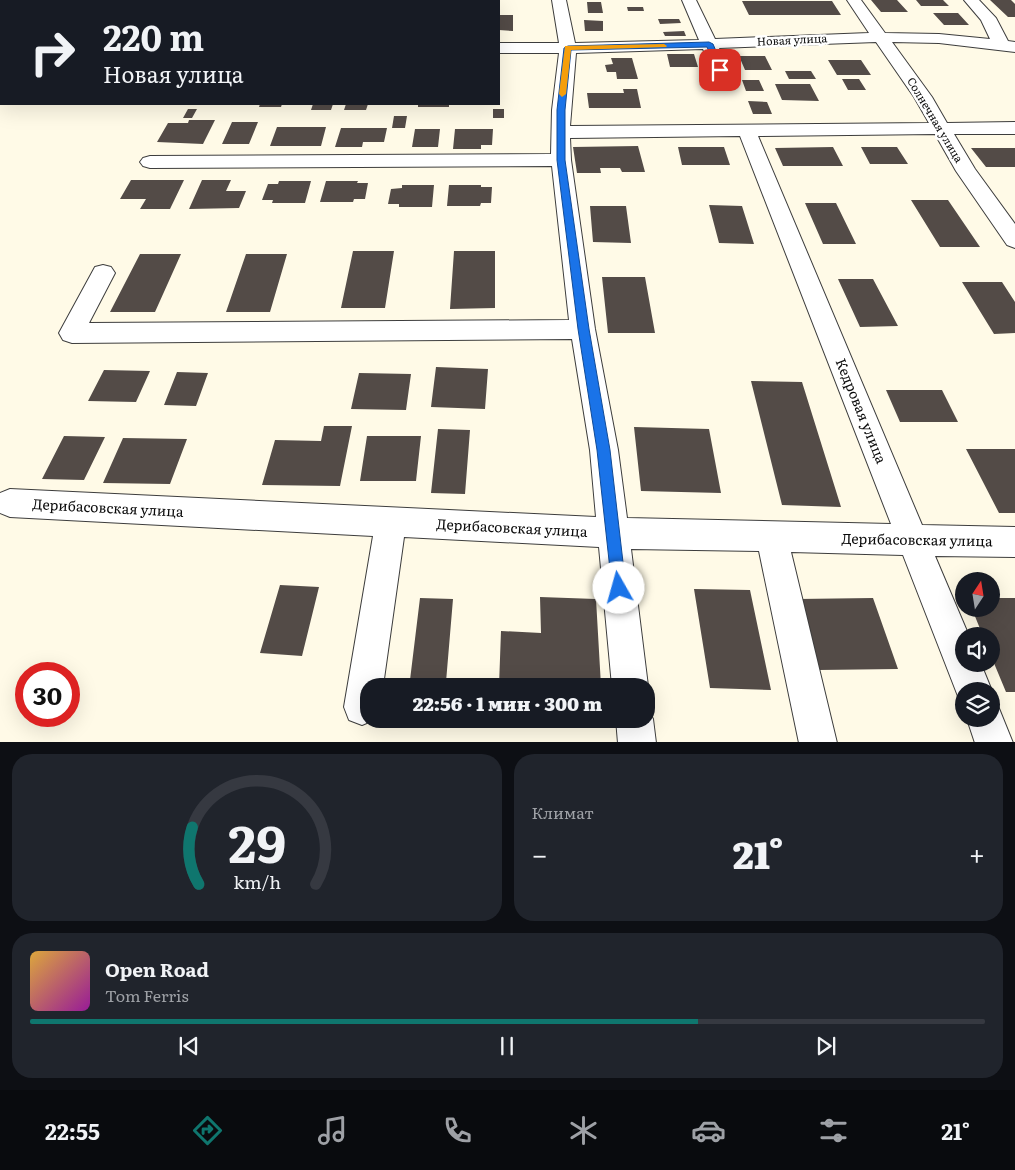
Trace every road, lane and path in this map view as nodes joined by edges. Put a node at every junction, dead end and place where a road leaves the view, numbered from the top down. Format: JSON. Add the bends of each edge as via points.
{"nodes":[{"id":1,"x":559,"y":0,"type":"edge"},
{"id":2,"x":689,"y":0,"type":"edge"},
{"id":3,"x":854,"y":0,"type":"edge"},
{"id":4,"x":971,"y":0,"type":"edge"},
{"id":5,"x":880,"y":36,"type":"junction"},
{"id":6,"x":709,"y":44,"type":"junction"},
{"id":7,"x":1008,"y":46,"type":"edge"},
{"id":8,"x":500,"y":48,"type":"edge"},
{"id":9,"x":568,"y":48,"type":"junction"},
{"id":10,"x":726,"y":82,"type":"dead end"},
{"id":11,"x":1015,"y":128,"type":"edge"},
{"id":12,"x":942,"y":129,"type":"junction"},
{"id":13,"x":747,"y":131,"type":"junction"},
{"id":14,"x":560,"y":132,"type":"junction"},
{"id":15,"x":561,"y":160,"type":"junction"},
{"id":16,"x":150,"y":162,"type":"dead end"},
{"id":17,"x":1015,"y":240,"type":"edge"},
{"id":18,"x":103,"y":273,"type":"dead end"},
{"id":19,"x":583,"y":329,"type":"junction"},
{"id":20,"x":10,"y":503,"type":"dead end"},
{"id":21,"x":391,"y":521,"type":"junction"},
{"id":22,"x":613,"y":534,"type":"junction"},
{"id":23,"x":772,"y":538,"type":"junction"},
{"id":24,"x":914,"y":540,"type":"junction"},
{"id":25,"x":1015,"y":542,"type":"edge"},
{"id":26,"x":367,"y":678,"type":"edge"},
{"id":27,"x":629,"y":678,"type":"edge"},
{"id":28,"x":970,"y":682,"type":"edge"},
{"id":29,"x":988,"y":727,"type":"edge"},
{"id":30,"x":635,"y":728,"type":"edge"},
{"id":31,"x":636,"y":742,"type":"edge"},
{"id":32,"x":818,"y":742,"type":"edge"},
{"id":33,"x":994,"y":742,"type":"edge"}],
"edges":[{"from":1,"to":9,"type":"street"},
{"from":2,"to":6,"type":"street"},
{"from":3,"to":5,"type":"street","name":"Солнечная улица"},
{"from":4,"to":7,"type":"street"},
{"from":5,"to":6,"type":"street","name":"Новая улица"},
{"from":5,"to":7,"type":"street","name":"Новая улица","via":[[945,38]]},
{"from":5,"to":12,"type":"street","name":"Солнечная улица"},
{"from":6,"to":9,"type":"street","name":"Новая улица"},
{"from":6,"to":10,"type":"street"},
{"from":8,"to":9,"type":"street","name":"Новая улица"},
{"from":9,"to":14,"type":"street"},
{"from":11,"to":12,"type":"street"},
{"from":12,"to":13,"type":"street"},
{"from":12,"to":17,"type":"street","name":"Солнечная улица","via":[[966,171]]},
{"from":13,"to":14,"type":"street"},
{"from":13,"to":24,"type":"street","name":"Кедровая улица"},
{"from":14,"to":15,"type":"street"},
{"from":15,"to":16,"type":"street"},
{"from":15,"to":19,"type":"street"},
{"from":18,"to":19,"type":"street","via":[[72,333]]},
{"from":19,"to":22,"type":"street","via":[[604,450]]},
{"from":20,"to":21,"type":"street","name":"Дерибасовская улица"},
{"from":21,"to":22,"type":"street","name":"Дерибасовская улица"},
{"from":21,"to":26,"type":"street"},
{"from":22,"to":23,"type":"street","name":"Дерибасовская улица"},
{"from":22,"to":27,"type":"street"},
{"from":23,"to":24,"type":"street","name":"Дерибасовская улица"},
{"from":23,"to":32,"type":"street"},
{"from":24,"to":25,"type":"street","name":"Дерибасовская улица"},
{"from":24,"to":28,"type":"street","name":"Кедровая улица"},
{"from":29,"to":33,"type":"street"},
{"from":30,"to":31,"type":"street"}]}
